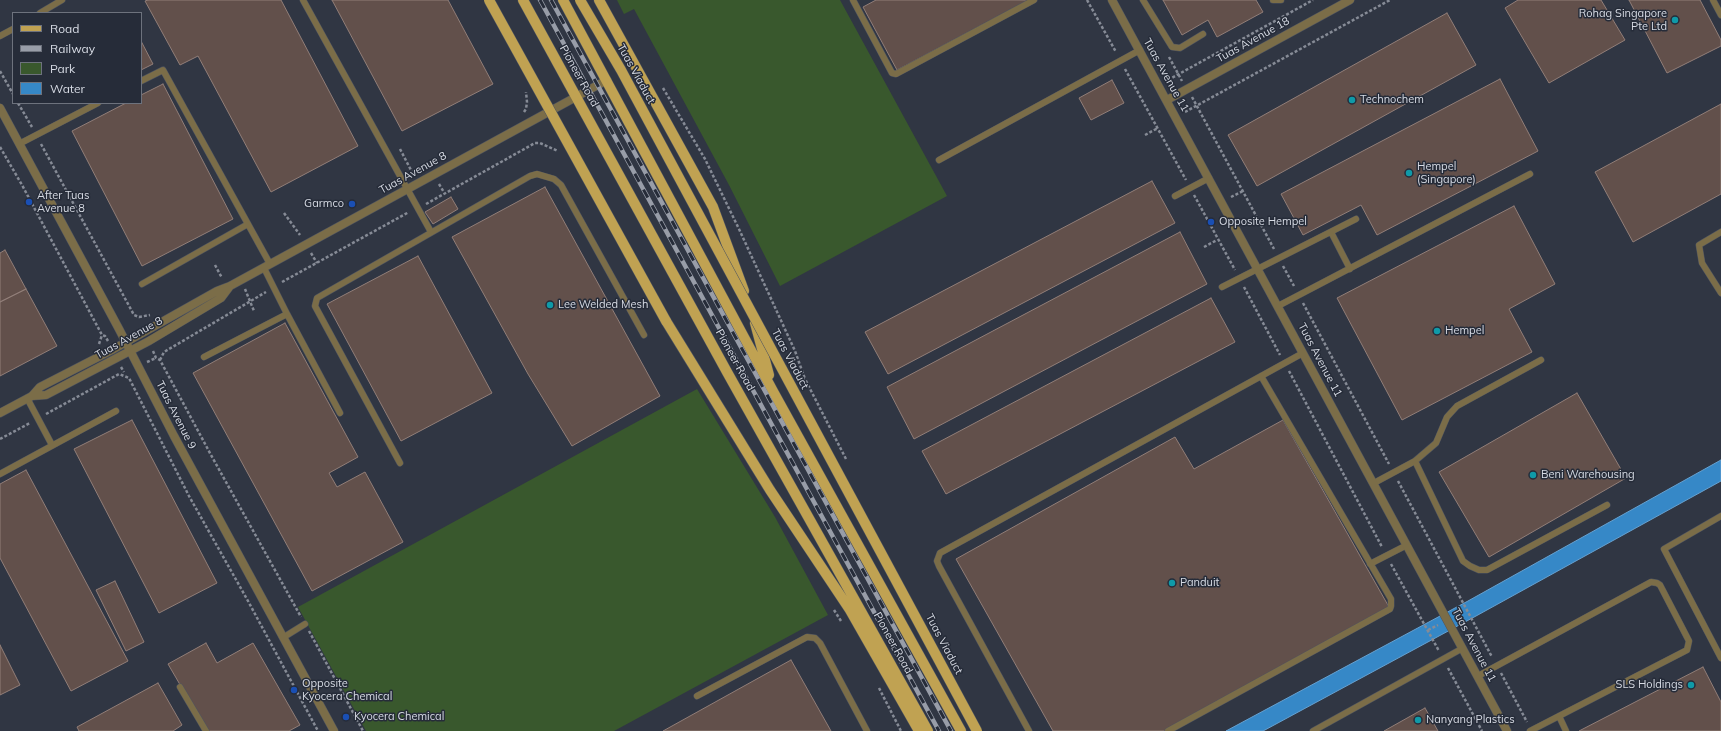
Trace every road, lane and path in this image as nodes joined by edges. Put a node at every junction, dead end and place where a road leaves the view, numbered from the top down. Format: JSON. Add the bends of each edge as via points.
{"nodes":[{"id":1,"x":62,"y":0,"type":"edge"},
{"id":2,"x":303,"y":0,"type":"edge"},
{"id":3,"x":489,"y":0,"type":"edge"},
{"id":4,"x":523,"y":0,"type":"edge"},
{"id":5,"x":563,"y":0,"type":"edge"},
{"id":6,"x":580,"y":0,"type":"edge"},
{"id":7,"x":599,"y":0,"type":"edge"},
{"id":8,"x":853,"y":0,"type":"edge"},
{"id":9,"x":1034,"y":0,"type":"edge"},
{"id":10,"x":1112,"y":0,"type":"edge"},
{"id":11,"x":1143,"y":0,"type":"edge"},
{"id":12,"x":1273,"y":0,"type":"edge"},
{"id":13,"x":1281,"y":0,"type":"edge"},
{"id":14,"x":1312,"y":0,"type":"edge"},
{"id":15,"x":1350,"y":0,"type":"edge"},
{"id":16,"x":1390,"y":0,"type":"edge"},
{"id":17,"x":1713,"y":0,"type":"edge"},
{"id":18,"x":42,"y":12,"type":"edge"},
{"id":19,"x":1721,"y":15,"type":"edge"},
{"id":20,"x":12,"y":30,"type":"edge"},
{"id":21,"x":1203,"y":34,"type":"dead end"},
{"id":22,"x":0,"y":36,"type":"edge"},
{"id":23,"x":1140,"y":50,"type":"junction"},
{"id":24,"x":1167,"y":54,"type":"dead end"},
{"id":25,"x":0,"y":70,"type":"edge"},
{"id":26,"x":1178,"y":74,"type":"junction"},
{"id":27,"x":142,"y":80,"type":"edge"},
{"id":28,"x":607,"y":80,"type":"junction"},
{"id":29,"x":1159,"y":85,"type":"junction"},
{"id":30,"x":1187,"y":89,"type":"junction"},
{"id":31,"x":12,"y":92,"type":"edge"},
{"id":32,"x":576,"y":96,"type":"junction"},
{"id":33,"x":1167,"y":100,"type":"junction"},
{"id":34,"x":19,"y":104,"type":"edge"},
{"id":35,"x":96,"y":104,"type":"edge"},
{"id":36,"x":1197,"y":105,"type":"junction"},
{"id":37,"x":0,"y":108,"type":"edge"},
{"id":38,"x":1176,"y":116,"type":"junction"},
{"id":39,"x":1158,"y":128,"type":"dead end"},
{"id":40,"x":36,"y":135,"type":"junction"},
{"id":41,"x":1145,"y":135,"type":"dead end"},
{"id":42,"x":19,"y":144,"type":"junction"},
{"id":43,"x":0,"y":147,"type":"edge"},
{"id":44,"x":400,"y":149,"type":"dead end"},
{"id":45,"x":564,"y":153,"type":"dead end"},
{"id":46,"x":939,"y":160,"type":"dead end"},
{"id":47,"x":1530,"y":174,"type":"dead end"},
{"id":48,"x":1209,"y":178,"type":"junction"},
{"id":49,"x":419,"y":183,"type":"junction"},
{"id":50,"x":408,"y":189,"type":"junction"},
{"id":51,"x":1175,"y":196,"type":"dead end"},
{"id":52,"x":418,"y":207,"type":"junction"},
{"id":53,"x":1356,"y":219,"type":"dead end"},
{"id":54,"x":248,"y":224,"type":"junction"},
{"id":55,"x":431,"y":232,"type":"junction"},
{"id":56,"x":1331,"y":232,"type":"junction"},
{"id":57,"x":1721,"y":232,"type":"edge"},
{"id":58,"x":1217,"y":240,"type":"dead end"},
{"id":59,"x":1204,"y":247,"type":"dead end"},
{"id":60,"x":1279,"y":258,"type":"junction"},
{"id":61,"x":267,"y":266,"type":"junction"},
{"id":62,"x":1258,"y":268,"type":"junction"},
{"id":63,"x":1350,"y":269,"type":"junction"},
{"id":64,"x":240,"y":281,"type":"junction"},
{"id":65,"x":142,"y":284,"type":"dead end"},
{"id":66,"x":230,"y":286,"type":"junction"},
{"id":67,"x":274,"y":287,"type":"junction"},
{"id":68,"x":1222,"y":287,"type":"dead end"},
{"id":69,"x":1721,"y":293,"type":"edge"},
{"id":70,"x":1299,"y":295,"type":"junction"},
{"id":71,"x":250,"y":300,"type":"junction"},
{"id":72,"x":1278,"y":306,"type":"junction"},
{"id":73,"x":254,"y":311,"type":"dead end"},
{"id":74,"x":287,"y":314,"type":"junction"},
{"id":75,"x":139,"y":317,"type":"dead end"},
{"id":76,"x":102,"y":335,"type":"dead end"},
{"id":77,"x":644,"y":335,"type":"dead end"},
{"id":78,"x":126,"y":342,"type":"junction"},
{"id":79,"x":131,"y":351,"type":"junction"},
{"id":80,"x":1303,"y":353,"type":"junction"},
{"id":81,"x":204,"y":357,"type":"dead end"},
{"id":82,"x":1541,"y":360,"type":"dead end"},
{"id":83,"x":1261,"y":376,"type":"junction"},
{"id":84,"x":774,"y":393,"type":"junction"},
{"id":85,"x":29,"y":397,"type":"junction"},
{"id":86,"x":116,"y":411,"type":"dead end"},
{"id":87,"x":0,"y":413,"type":"edge"},
{"id":88,"x":340,"y":413,"type":"dead end"},
{"id":89,"x":38,"y":419,"type":"junction"},
{"id":90,"x":0,"y":439,"type":"edge"},
{"id":91,"x":52,"y":445,"type":"junction"},
{"id":92,"x":1415,"y":462,"type":"junction"},
{"id":93,"x":400,"y":463,"type":"dead end"},
{"id":94,"x":1394,"y":473,"type":"junction"},
{"id":95,"x":0,"y":474,"type":"edge"},
{"id":96,"x":1374,"y":483,"type":"junction"},
{"id":97,"x":1607,"y":505,"type":"dead end"},
{"id":98,"x":1721,"y":516,"type":"edge"},
{"id":99,"x":1407,"y":545,"type":"junction"},
{"id":100,"x":1370,"y":564,"type":"junction"},
{"id":101,"x":305,"y":624,"type":"junction"},
{"id":102,"x":284,"y":637,"type":"junction"},
{"id":103,"x":1463,"y":648,"type":"junction"},
{"id":104,"x":1721,"y":658,"type":"edge"},
{"id":105,"x":1497,"y":666,"type":"junction"},
{"id":106,"x":1478,"y":676,"type":"junction"},
{"id":107,"x":180,"y":687,"type":"dead end"},
{"id":108,"x":698,"y":696,"type":"dead end"},
{"id":109,"x":1559,"y":716,"type":"junction"},
{"id":110,"x":1531,"y":730,"type":"edge"},
{"id":111,"x":206,"y":731,"type":"edge"},
{"id":112,"x":318,"y":731,"type":"edge"},
{"id":113,"x":334,"y":731,"type":"edge"},
{"id":114,"x":363,"y":731,"type":"edge"},
{"id":115,"x":867,"y":731,"type":"edge"},
{"id":116,"x":919,"y":731,"type":"edge"},
{"id":117,"x":928,"y":731,"type":"edge"},
{"id":118,"x":961,"y":731,"type":"edge"},
{"id":119,"x":977,"y":731,"type":"edge"},
{"id":120,"x":1029,"y":731,"type":"edge"},
{"id":121,"x":1168,"y":731,"type":"edge"},
{"id":122,"x":1313,"y":731,"type":"edge"},
{"id":123,"x":1507,"y":731,"type":"edge"},
{"id":124,"x":1566,"y":731,"type":"edge"}],
"edges":[{"from":1,"to":18,"type":"lane"},
{"from":2,"to":50,"type":"lane"},
{"from":3,"to":116,"type":"main road","bridge":true,"via":[[666,322],[770,490],[850,610]]},
{"from":4,"to":32,"type":"main road","name":"Pioneer Road"},
{"from":5,"to":28,"type":"main road","name":"Pioneer Road"},
{"from":6,"to":119,"type":"main road","name":"Tuas Viaduct","bridge":true,"via":[[621,70]]},
{"from":7,"to":84,"type":"main road","via":[[713,207],[754,320]]},
{"from":8,"to":9,"type":"lane","via":[[892,73],[896,74]]},
{"from":10,"to":23,"type":"street","name":"Tuas Avenue 11"},
{"from":11,"to":21,"type":"lane","via":[[1172,47],[1180,48]]},
{"from":12,"to":13,"type":"lane"},
{"from":14,"to":26,"type":"path"},
{"from":15,"to":30,"type":"street","name":"Tuas Avenue 18"},
{"from":16,"to":36,"type":"path"},
{"from":17,"to":19,"type":"lane"},
{"from":20,"to":22,"type":"lane"},
{"from":23,"to":29,"type":"street","name":"Tuas Avenue 11"},
{"from":23,"to":46,"type":"lane"},
{"from":24,"to":26,"type":"path"},
{"from":25,"to":31,"type":"path"},
{"from":26,"to":29,"type":"path"},
{"from":26,"to":30,"type":"path"},
{"from":27,"to":54,"type":"lane","via":[[163,70]]},
{"from":28,"to":32,"type":"street","name":"Tuas Avenue 8"},
{"from":28,"to":84,"type":"main road","name":"Pioneer Road"},
{"from":29,"to":33,"type":"street","name":"Tuas Avenue 11"},
{"from":30,"to":33,"type":"street","name":"Tuas Avenue 18"},
{"from":30,"to":36,"type":"path"},
{"from":32,"to":49,"type":"street","name":"Tuas Avenue 8"},
{"from":32,"to":117,"type":"main road","name":"Pioneer Road"},
{"from":33,"to":38,"type":"street","name":"Tuas Avenue 11"},
{"from":34,"to":40,"type":"path"},
{"from":35,"to":40,"type":"lane"},
{"from":36,"to":38,"type":"path"},
{"from":36,"to":60,"type":"path"},
{"from":37,"to":42,"type":"street","name":"Tuas Avenue 9"},
{"from":38,"to":48,"type":"street","name":"Tuas Avenue 11"},
{"from":39,"to":41,"type":"path"},
{"from":40,"to":42,"type":"lane"},
{"from":40,"to":75,"type":"path","via":[[134,315]]},
{"from":42,"to":78,"type":"street","name":"Tuas Avenue 9"},
{"from":43,"to":76,"type":"path"},
{"from":44,"to":49,"type":"path"},
{"from":45,"to":52,"type":"path","via":[[535,143]]},
{"from":47,"to":63,"type":"lane"},
{"from":48,"to":51,"type":"lane"},
{"from":48,"to":62,"type":"street","name":"Tuas Avenue 11"},
{"from":49,"to":50,"type":"street","name":"Tuas Avenue 8"},
{"from":50,"to":52,"type":"lane"},
{"from":50,"to":61,"type":"street","name":"Tuas Avenue 8"},
{"from":52,"to":55,"type":"lane"},
{"from":52,"to":67,"type":"path"},
{"from":53,"to":56,"type":"lane"},
{"from":54,"to":61,"type":"lane"},
{"from":54,"to":65,"type":"lane"},
{"from":55,"to":77,"type":"lane","via":[[534,174],[554,179],[561,185]]},
{"from":55,"to":93,"type":"lane","via":[[317,298],[315,306]]},
{"from":56,"to":60,"type":"lane"},
{"from":56,"to":63,"type":"lane"},
{"from":57,"to":69,"type":"lane","via":[[1699,245],[1702,263]]},
{"from":58,"to":59,"type":"path"},
{"from":60,"to":62,"type":"lane"},
{"from":60,"to":70,"type":"path"},
{"from":61,"to":64,"type":"street","name":"Tuas Avenue 8"},
{"from":61,"to":67,"type":"lane"},
{"from":62,"to":68,"type":"lane"},
{"from":62,"to":72,"type":"street","name":"Tuas Avenue 11"},
{"from":63,"to":70,"type":"lane"},
{"from":64,"to":66,"type":"street","name":"Tuas Avenue 8"},
{"from":64,"to":71,"type":"path"},
{"from":66,"to":78,"type":"street","name":"Tuas Avenue 8"},
{"from":66,"to":79,"type":"street","name":"Tuas Avenue 8","via":[[221,298]]},
{"from":67,"to":71,"type":"path"},
{"from":67,"to":74,"type":"lane"},
{"from":70,"to":72,"type":"lane"},
{"from":70,"to":94,"type":"path"},
{"from":71,"to":73,"type":"path"},
{"from":71,"to":101,"type":"path","via":[[164,352],[160,360]]},
{"from":72,"to":80,"type":"street","name":"Tuas Avenue 11"},
{"from":74,"to":81,"type":"lane"},
{"from":74,"to":88,"type":"lane"},
{"from":78,"to":79,"type":"street","name":"Tuas Avenue 9"},
{"from":78,"to":85,"type":"street","name":"Tuas Avenue 8","via":[[40,387]]},
{"from":79,"to":85,"type":"street","name":"Tuas Avenue 8","via":[[46,395]]},
{"from":79,"to":102,"type":"street","name":"Tuas Avenue 9","via":[[174,436]]},
{"from":80,"to":83,"type":"lane"},
{"from":80,"to":96,"type":"street","name":"Tuas Avenue 11"},
{"from":82,"to":92,"type":"lane","via":[[1457,406],[1447,417],[1436,443]]},
{"from":83,"to":100,"type":"lane"},
{"from":83,"to":120,"type":"lane","via":[[940,553],[938,566]]},
{"from":84,"to":118,"type":"main road","name":"Pioneer Road"},
{"from":85,"to":87,"type":"street","name":"Tuas Avenue 8"},
{"from":85,"to":89,"type":"lane"},
{"from":86,"to":91,"type":"lane"},
{"from":89,"to":90,"type":"path"},
{"from":89,"to":91,"type":"lane"},
{"from":89,"to":112,"type":"path","via":[[119,374],[129,378],[189,496]]},
{"from":91,"to":95,"type":"lane"},
{"from":92,"to":94,"type":"lane"},
{"from":92,"to":97,"type":"lane","via":[[1463,561],[1479,570],[1487,570]]},
{"from":94,"to":96,"type":"lane"},
{"from":94,"to":105,"type":"path"},
{"from":96,"to":99,"type":"street","name":"Tuas Avenue 11"},
{"from":98,"to":104,"type":"lane","via":[[1664,549]]},
{"from":99,"to":100,"type":"lane"},
{"from":99,"to":103,"type":"street","name":"Tuas Avenue 11"},
{"from":100,"to":121,"type":"lane","via":[[1391,599],[1390,608]]},
{"from":101,"to":102,"type":"lane"},
{"from":101,"to":114,"type":"path"},
{"from":102,"to":113,"type":"street","name":"Tuas Avenue 9"},
{"from":103,"to":106,"type":"street","name":"Tuas Avenue 11"},
{"from":103,"to":122,"type":"lane"},
{"from":105,"to":106,"type":"lane"},
{"from":105,"to":109,"type":"lane","via":[[1651,582],[1660,585],[1689,641],[1687,650]]},
{"from":105,"to":110,"type":"path"},
{"from":106,"to":123,"type":"street","name":"Tuas Avenue 11"},
{"from":107,"to":111,"type":"lane"},
{"from":108,"to":115,"type":"lane","via":[[807,637],[815,638]]},
{"from":109,"to":110,"type":"lane"},
{"from":109,"to":124,"type":"lane"}]}
